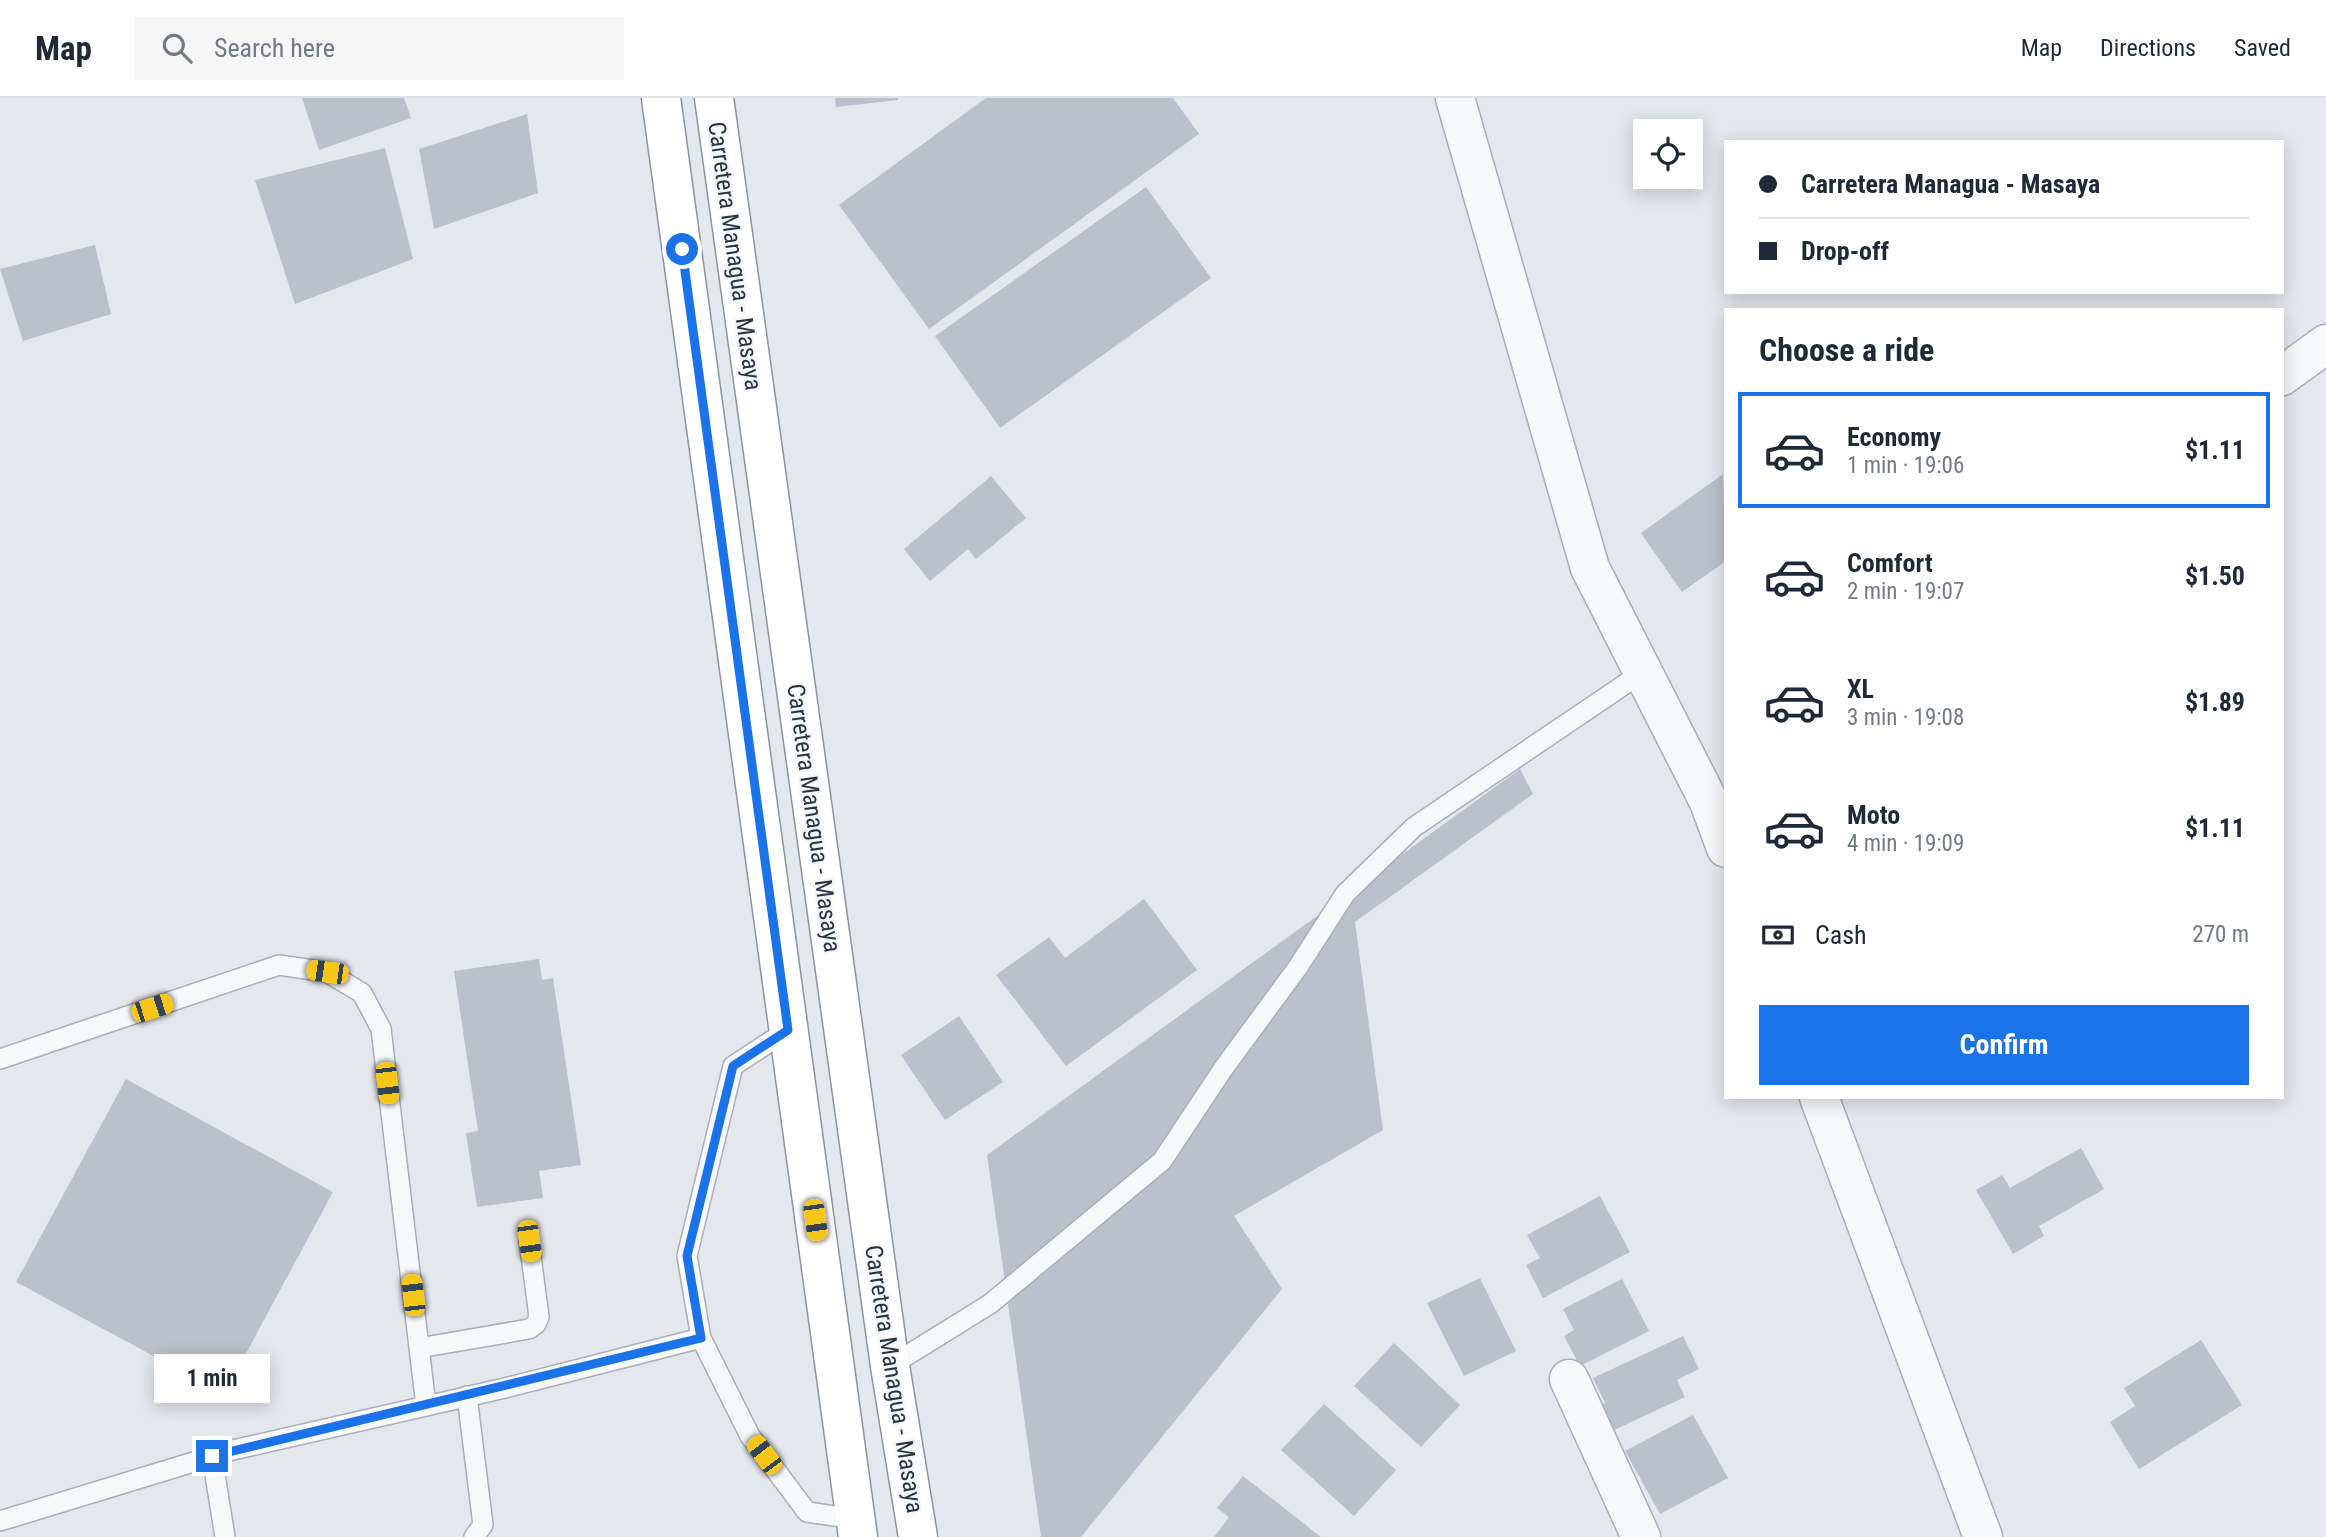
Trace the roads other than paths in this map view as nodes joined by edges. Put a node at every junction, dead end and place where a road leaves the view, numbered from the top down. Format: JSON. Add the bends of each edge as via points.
{"nodes":[{"id":1,"x":661,"y":98,"type":"edge"},
{"id":2,"x":714,"y":98,"type":"edge"},
{"id":3,"x":1455,"y":98,"type":"edge"},
{"id":4,"x":2326,"y":344,"type":"edge"},
{"id":5,"x":2284,"y":375,"type":"edge"},
{"id":6,"x":1643,"y":672,"type":"junction"},
{"id":7,"x":1717,"y":796,"type":"edge"},
{"id":8,"x":1724,"y":836,"type":"edge"},
{"id":9,"x":788,"y":1030,"type":"junction"},
{"id":10,"x":0,"y":1059,"type":"edge"},
{"id":11,"x":1820,"y":1099,"type":"edge"},
{"id":12,"x":529,"y":1241,"type":"dead end"},
{"id":13,"x":701,"y":1338,"type":"junction"},
{"id":14,"x":419,"y":1348,"type":"junction"},
{"id":15,"x":890,"y":1366,"type":"junction"},
{"id":16,"x":1569,"y":1379,"type":"dead end"},
{"id":17,"x":467,"y":1396,"type":"junction"},
{"id":18,"x":426,"y":1406,"type":"junction"},
{"id":19,"x":212,"y":1456,"type":"junction"},
{"id":20,"x":0,"y":1521,"type":"edge"},
{"id":21,"x":856,"y":1528,"type":"edge"},
{"id":22,"x":225,"y":1537,"type":"edge"},
{"id":23,"x":474,"y":1537,"type":"edge"},
{"id":24,"x":918,"y":1537,"type":"edge"},
{"id":25,"x":1641,"y":1537,"type":"edge"},
{"id":26,"x":1983,"y":1537,"type":"edge"}],
"edges":[{"from":1,"to":9,"type":"highway"},
{"from":2,"to":15,"type":"highway","name":"Carretera Managua - Masaya"},
{"from":3,"to":6,"type":"street","via":[[1590,568]]},
{"from":4,"to":5,"type":"street"},
{"from":6,"to":7,"type":"street"},
{"from":6,"to":15,"type":"lane","via":[[1414,827],[1345,894],[1162,1161],[990,1304]]},
{"from":7,"to":8,"type":"street"},
{"from":9,"to":13,"type":"lane","via":[[733,1066],[687,1256]]},
{"from":9,"to":21,"type":"highway"},
{"from":10,"to":14,"type":"lane","via":[[279,965],[327,972],[362,993],[381,1029]]},
{"from":11,"to":26,"type":"street"},
{"from":12,"to":14,"type":"lane","via":[[539,1317],[536,1324]]},
{"from":13,"to":17,"type":"lane"},
{"from":13,"to":21,"type":"lane","via":[[750,1436],[807,1512]]},
{"from":14,"to":18,"type":"lane"},
{"from":15,"to":24,"type":"highway","name":"Carretera Managua - Masaya"},
{"from":16,"to":25,"type":"street"},
{"from":17,"to":18,"type":"lane"},
{"from":17,"to":23,"type":"lane","via":[[482,1525]]},
{"from":18,"to":19,"type":"lane"},
{"from":19,"to":20,"type":"lane"},
{"from":19,"to":22,"type":"lane"}]}
